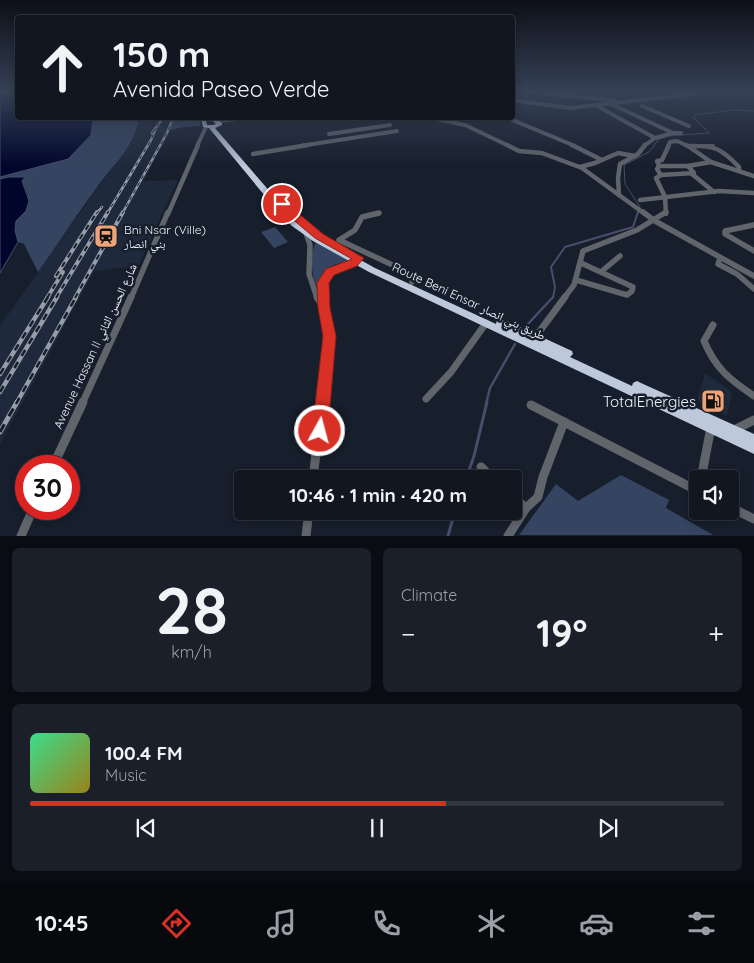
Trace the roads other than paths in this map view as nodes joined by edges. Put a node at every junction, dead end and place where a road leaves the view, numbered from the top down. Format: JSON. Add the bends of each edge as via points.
{"nodes":[{"id":1,"x":619,"y":117,"type":"edge"},
{"id":2,"x":638,"y":117,"type":"edge"},
{"id":3,"x":670,"y":117,"type":"edge"},
{"id":4,"x":441,"y":120,"type":"edge"},
{"id":5,"x":513,"y":120,"type":"edge"},
{"id":6,"x":217,"y":121,"type":"edge"},
{"id":7,"x":390,"y":124,"type":"dead end"},
{"id":8,"x":206,"y":126,"type":"edge"},
{"id":9,"x":397,"y":131,"type":"dead end"},
{"id":10,"x":673,"y":133,"type":"junction"},
{"id":11,"x":329,"y":134,"type":"dead end"},
{"id":12,"x":682,"y":135,"type":"junction"},
{"id":13,"x":655,"y":138,"type":"junction"},
{"id":14,"x":677,"y":141,"type":"junction"},
{"id":15,"x":688,"y":146,"type":"junction"},
{"id":16,"x":253,"y":154,"type":"dead end"},
{"id":17,"x":635,"y":156,"type":"junction"},
{"id":18,"x":600,"y":159,"type":"junction"},
{"id":19,"x":711,"y":162,"type":"junction"},
{"id":20,"x":659,"y":166,"type":"junction"},
{"id":21,"x":688,"y":166,"type":"junction"},
{"id":22,"x":580,"y":167,"type":"junction"},
{"id":23,"x":738,"y":171,"type":"junction"},
{"id":24,"x":692,"y":174,"type":"junction"},
{"id":25,"x":661,"y":175,"type":"junction"},
{"id":26,"x":754,"y":176,"type":"edge"},
{"id":27,"x":714,"y":192,"type":"junction"},
{"id":28,"x":754,"y":194,"type":"edge"},
{"id":29,"x":619,"y":195,"type":"junction"},
{"id":30,"x":664,"y":197,"type":"junction"},
{"id":31,"x":640,"y":200,"type":"dead end"},
{"id":32,"x":378,"y":213,"type":"dead end"},
{"id":33,"x":655,"y":221,"type":"junction"},
{"id":34,"x":754,"y":225,"type":"edge"},
{"id":35,"x":315,"y":240,"type":"junction"},
{"id":36,"x":754,"y":252,"type":"edge"},
{"id":37,"x":355,"y":255,"type":"junction"},
{"id":38,"x":620,"y":256,"type":"dead end"},
{"id":39,"x":720,"y":258,"type":"junction"},
{"id":40,"x":581,"y":263,"type":"junction"},
{"id":41,"x":345,"y":266,"type":"junction"},
{"id":42,"x":372,"y":270,"type":"junction"},
{"id":43,"x":602,"y":271,"type":"junction"},
{"id":44,"x":754,"y":276,"type":"edge"},
{"id":45,"x":576,"y":280,"type":"junction"},
{"id":46,"x":754,"y":289,"type":"edge"},
{"id":47,"x":324,"y":308,"type":"junction"},
{"id":48,"x":486,"y":322,"type":"junction"},
{"id":49,"x":713,"y":325,"type":"dead end"},
{"id":50,"x":533,"y":341,"type":"junction"},
{"id":51,"x":754,"y":396,"type":"edge"},
{"id":52,"x":426,"y":399,"type":"dead end"},
{"id":53,"x":531,"y":405,"type":"dead end"},
{"id":54,"x":754,"y":420,"type":"edge"},
{"id":55,"x":564,"y":422,"type":"junction"},
{"id":56,"x":711,"y":424,"type":"junction"},
{"id":57,"x":733,"y":431,"type":"junction"},
{"id":58,"x":754,"y":440,"type":"edge"},
{"id":59,"x":754,"y":448,"type":"edge"},
{"id":60,"x":58,"y":455,"type":"edge"},
{"id":61,"x":481,"y":467,"type":"dead end"},
{"id":62,"x":314,"y":470,"type":"edge"},
{"id":63,"x":484,"y":470,"type":"edge"},
{"id":64,"x":703,"y":470,"type":"edge"},
{"id":65,"x":689,"y":486,"type":"edge"},
{"id":66,"x":522,"y":505,"type":"edge"},
{"id":67,"x":526,"y":508,"type":"junction"},
{"id":68,"x":739,"y":512,"type":"edge"},
{"id":69,"x":754,"y":519,"type":"edge"},
{"id":70,"x":28,"y":520,"type":"edge"},
{"id":71,"x":308,"y":520,"type":"edge"},
{"id":72,"x":20,"y":536,"type":"edge"},
{"id":73,"x":306,"y":536,"type":"edge"},
{"id":74,"x":508,"y":536,"type":"edge"}],
"edges":[{"from":1,"to":13,"type":"street"},
{"from":2,"to":10,"type":"street"},
{"from":3,"to":12,"type":"street","via":[[690,125]]},
{"from":4,"to":22,"type":"street","via":[[465,125],[520,151],[542,153]]},
{"from":5,"to":18,"type":"street"},
{"from":6,"to":8,"type":"highway"},
{"from":6,"to":35,"type":"highway","name":"Route Beni Ensar طريق بني انصار","via":[[223,134]]},
{"from":7,"to":11,"type":"street"},
{"from":8,"to":35,"type":"highway","name":"Route Beni Ensar طريق بني انصار","via":[[219,135],[282,211]]},
{"from":8,"to":60,"type":"street","name":"Avenue Hassan II شارع الحسن الثاني"},
{"from":9,"to":16,"type":"street"},
{"from":10,"to":12,"type":"street"},
{"from":10,"to":13,"type":"street"},
{"from":12,"to":14,"type":"street"},
{"from":13,"to":17,"type":"street"},
{"from":14,"to":15,"type":"street"},
{"from":14,"to":20,"type":"street","via":[[670,142],[662,160],[657,161]]},
{"from":15,"to":19,"type":"street"},
{"from":15,"to":23,"type":"street","via":[[709,145],[724,150],[739,167]]},
{"from":17,"to":18,"type":"street","via":[[621,151]]},
{"from":17,"to":29,"type":"street","via":[[620,164]]},
{"from":18,"to":22,"type":"street"},
{"from":19,"to":21,"type":"street"},
{"from":19,"to":23,"type":"street"},
{"from":20,"to":21,"type":"street"},
{"from":20,"to":25,"type":"street"},
{"from":21,"to":24,"type":"street"},
{"from":22,"to":29,"type":"street"},
{"from":23,"to":26,"type":"street"},
{"from":24,"to":25,"type":"street"},
{"from":24,"to":27,"type":"street"},
{"from":25,"to":30,"type":"street","via":[[656,178]]},
{"from":27,"to":28,"type":"street"},
{"from":27,"to":30,"type":"street"},
{"from":29,"to":33,"type":"street"},
{"from":30,"to":31,"type":"street"},
{"from":30,"to":33,"type":"street","via":[[666,214]]},
{"from":32,"to":37,"type":"street","via":[[362,217],[355,230],[340,238]]},
{"from":33,"to":39,"type":"street"},
{"from":33,"to":40,"type":"street","via":[[584,250]]},
{"from":34,"to":36,"type":"street","via":[[725,231],[725,234]]},
{"from":35,"to":37,"type":"highway","name":"Route Beni Ensar طريق بني انصار"},
{"from":35,"to":47,"type":"street","via":[[308,257],[310,278]]},
{"from":37,"to":41,"type":"street"},
{"from":37,"to":42,"type":"highway","name":"Route Beni Ensar طريق بني انصار"},
{"from":37,"to":50,"type":"highway","name":"Route Beni Ensar طريق بني انصار"},
{"from":38,"to":43,"type":"street"},
{"from":39,"to":44,"type":"street"},
{"from":39,"to":46,"type":"street","via":[[718,264],[737,274]]},
{"from":40,"to":43,"type":"street"},
{"from":40,"to":45,"type":"street"},
{"from":41,"to":42,"type":"street"},
{"from":41,"to":47,"type":"street","via":[[330,272],[324,279]]},
{"from":42,"to":48,"type":"highway","name":"Route Beni Ensar طريق بني انصار"},
{"from":43,"to":45,"type":"street","via":[[633,286],[632,291],[627,295]]},
{"from":45,"to":50,"type":"street"},
{"from":47,"to":62,"type":"street","via":[[330,328],[329,346]]},
{"from":48,"to":50,"type":"highway","name":"Route Beni Ensar طريق بني انصار"},
{"from":48,"to":52,"type":"street","via":[[451,372]]},
{"from":49,"to":51,"type":"street","via":[[704,341],[713,362],[720,372]]},
{"from":50,"to":56,"type":"highway","name":"Route Beni Ensar طريق بني انصار"},
{"from":53,"to":55,"type":"street"},
{"from":54,"to":57,"type":"street"},
{"from":55,"to":65,"type":"street"},
{"from":55,"to":67,"type":"street","via":[[538,497]]},
{"from":56,"to":57,"type":"highway","name":"Route Beni Ensar طريق بني انصار"},
{"from":56,"to":59,"type":"highway","name":"Route Beni Ensar طريق بني انصار"},
{"from":56,"to":64,"type":"street"},
{"from":57,"to":58,"type":"highway","name":"Route Beni Ensar طريق بني انصار"},
{"from":61,"to":63,"type":"street"},
{"from":66,"to":67,"type":"street"},
{"from":67,"to":74,"type":"street"},
{"from":68,"to":69,"type":"street"},
{"from":70,"to":72,"type":"street"},
{"from":71,"to":73,"type":"street"}]}
